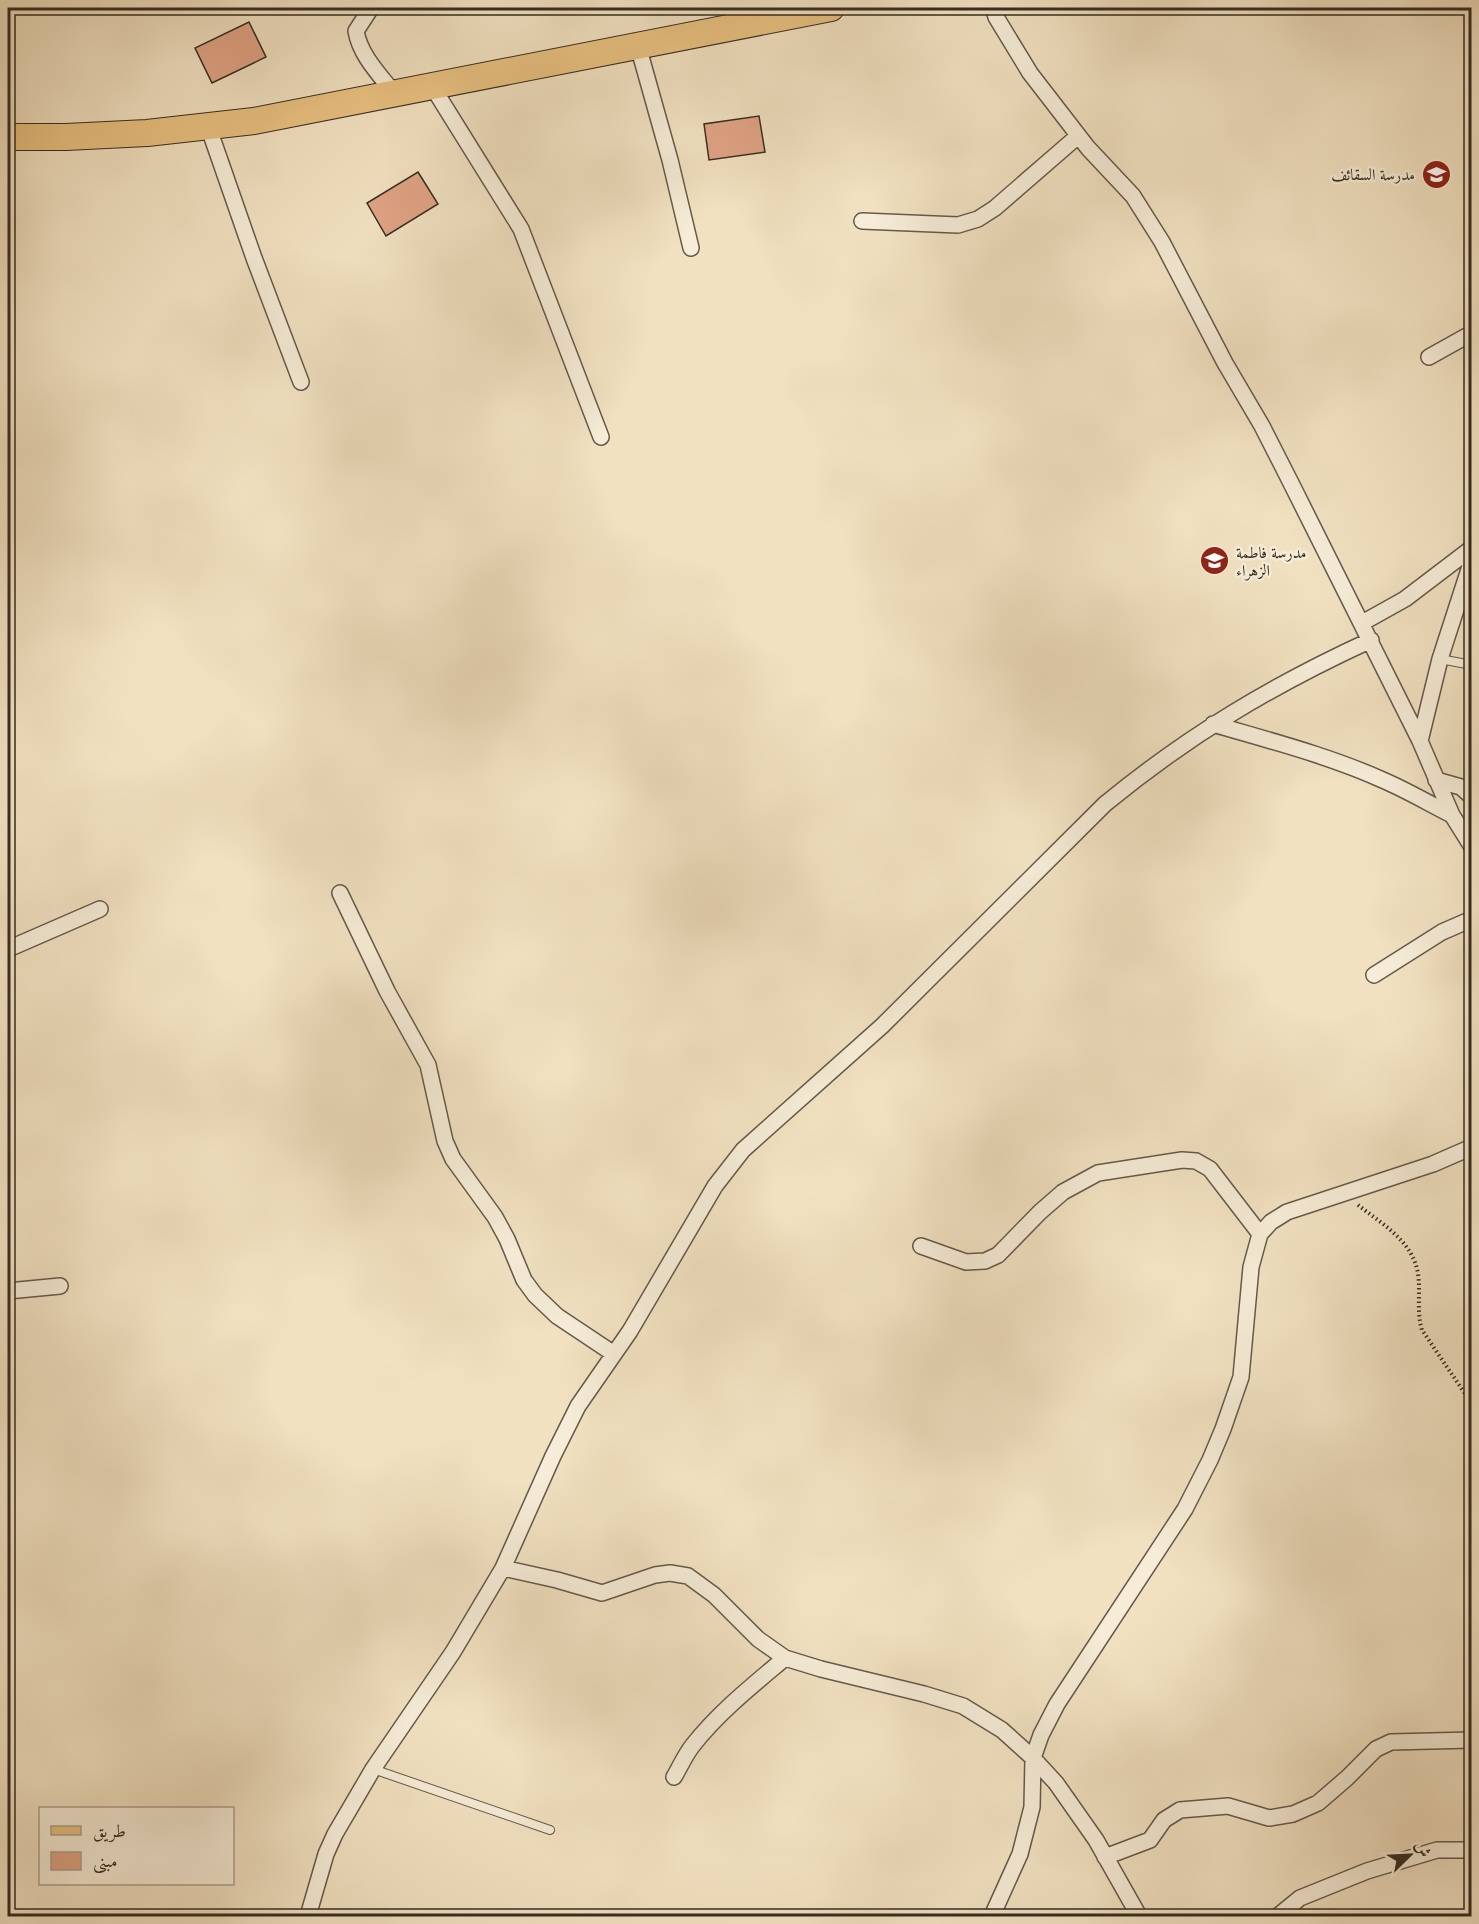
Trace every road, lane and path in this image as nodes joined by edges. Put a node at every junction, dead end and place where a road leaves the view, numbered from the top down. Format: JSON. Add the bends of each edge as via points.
{"nodes":[{"id":1,"x":371,"y":8,"type":"edge"},
{"id":2,"x":831,"y":8,"type":"edge"},
{"id":3,"x":993,"y":8,"type":"edge"},
{"id":4,"x":638,"y":46,"type":"junction"},
{"id":5,"x":432,"y":86,"type":"junction"},
{"id":6,"x":394,"y":93,"type":"junction"},
{"id":7,"x":208,"y":126,"type":"junction"},
{"id":8,"x":1078,"y":136,"type":"junction"},
{"id":9,"x":8,"y":137,"type":"edge"},
{"id":10,"x":862,"y":221,"type":"dead end"},
{"id":11,"x":691,"y":248,"type":"dead end"},
{"id":12,"x":1472,"y":333,"type":"edge"},
{"id":13,"x":1429,"y":357,"type":"dead end"},
{"id":14,"x":301,"y":382,"type":"dead end"},
{"id":15,"x":601,"y":436,"type":"dead end"},
{"id":16,"x":1472,"y":548,"type":"edge"},
{"id":17,"x":1472,"y":560,"type":"edge"},
{"id":18,"x":1362,"y":623,"type":"junction"},
{"id":19,"x":1371,"y":640,"type":"junction"},
{"id":20,"x":1440,"y":659,"type":"junction"},
{"id":21,"x":1472,"y":665,"type":"edge"},
{"id":22,"x":1213,"y":724,"type":"junction"},
{"id":23,"x":1420,"y":741,"type":"junction"},
{"id":24,"x":1436,"y":780,"type":"junction"},
{"id":25,"x":1472,"y":797,"type":"edge"},
{"id":26,"x":1452,"y":815,"type":"junction"},
{"id":27,"x":1472,"y":847,"type":"edge"},
{"id":28,"x":340,"y":893,"type":"dead end"},
{"id":29,"x":100,"y":909,"type":"dead end"},
{"id":30,"x":1472,"y":919,"type":"edge"},
{"id":31,"x":8,"y":949,"type":"edge"},
{"id":32,"x":1374,"y":975,"type":"dead end"},
{"id":33,"x":1472,"y":1147,"type":"edge"},
{"id":34,"x":1343,"y":1194,"type":"junction"},
{"id":35,"x":1260,"y":1234,"type":"junction"},
{"id":36,"x":921,"y":1246,"type":"dead end"},
{"id":37,"x":60,"y":1286,"type":"dead end"},
{"id":38,"x":8,"y":1291,"type":"edge"},
{"id":39,"x":614,"y":1354,"type":"junction"},
{"id":40,"x":1472,"y":1404,"type":"edge"},
{"id":41,"x":503,"y":1568,"type":"junction"},
{"id":42,"x":785,"y":1658,"type":"junction"},
{"id":43,"x":1472,"y":1740,"type":"edge"},
{"id":44,"x":1033,"y":1758,"type":"junction"},
{"id":45,"x":373,"y":1769,"type":"junction"},
{"id":46,"x":674,"y":1778,"type":"dead end"},
{"id":47,"x":550,"y":1830,"type":"dead end"},
{"id":48,"x":1472,"y":1850,"type":"edge"},
{"id":49,"x":1106,"y":1857,"type":"junction"},
{"id":50,"x":312,"y":1916,"type":"edge"},
{"id":51,"x":992,"y":1917,"type":"edge"},
{"id":52,"x":1139,"y":1917,"type":"edge"},
{"id":53,"x":1278,"y":1917,"type":"edge"}],
"edges":[{"from":1,"to":6,"type":"street","via":[[356,31],[358,42]]},
{"from":2,"to":4,"type":"main road"},
{"from":3,"to":8,"type":"street","via":[[1030,73]]},
{"from":4,"to":5,"type":"main road"},
{"from":4,"to":11,"type":"street"},
{"from":5,"to":6,"type":"main road"},
{"from":5,"to":15,"type":"street","via":[[520,229]]},
{"from":6,"to":7,"type":"main road"},
{"from":7,"to":9,"type":"main road","via":[[147,133]]},
{"from":7,"to":14,"type":"street"},
{"from":8,"to":10,"type":"street","via":[[978,219],[958,225]]},
{"from":8,"to":18,"type":"street","via":[[1132,196],[1162,242],[1262,426]]},
{"from":12,"to":13,"type":"street"},
{"from":16,"to":18,"type":"street","via":[[1406,599]]},
{"from":17,"to":20,"type":"street"},
{"from":18,"to":19,"type":"street"},
{"from":19,"to":22,"type":"street","via":[[1284,682]]},
{"from":19,"to":23,"type":"street"},
{"from":20,"to":21,"type":"lane"},
{"from":20,"to":23,"type":"street"},
{"from":22,"to":26,"type":"street","via":[[1326,758],[1386,781]]},
{"from":22,"to":39,"type":"street","via":[[1105,804],[882,1026],[743,1150],[715,1186]]},
{"from":23,"to":24,"type":"street"},
{"from":24,"to":25,"type":"street","via":[[1461,787]]},
{"from":24,"to":26,"type":"street"},
{"from":26,"to":27,"type":"street"},
{"from":28,"to":39,"type":"street","via":[[428,1065],[453,1159],[499,1224],[524,1280],[557,1316]]},
{"from":29,"to":31,"type":"street"},
{"from":30,"to":32,"type":"street","via":[[1442,932]]},
{"from":33,"to":34,"type":"street"},
{"from":34,"to":35,"type":"street","via":[[1287,1212]]},
{"from":34,"to":40,"type":"path","via":[[1399,1237],[1411,1253],[1418,1274],[1422,1330]]},
{"from":35,"to":36,"type":"street","via":[[1210,1169],[1196,1161],[1182,1160],[1098,1173],[1063,1192],[998,1256],[985,1261],[966,1262]]},
{"from":35,"to":44,"type":"street","via":[[1251,1267],[1241,1377],[1223,1429],[1185,1509],[1057,1704]]},
{"from":37,"to":38,"type":"street"},
{"from":39,"to":41,"type":"street","via":[[578,1406]]},
{"from":41,"to":42,"type":"street","via":[[602,1593],[655,1575],[688,1576]]},
{"from":41,"to":45,"type":"street","via":[[453,1652]]},
{"from":42,"to":44,"type":"street","via":[[963,1706],[1002,1730]]},
{"from":42,"to":46,"type":"street","via":[[699,1738]]},
{"from":43,"to":49,"type":"street","via":[[1391,1742],[1376,1749],[1318,1803],[1293,1814],[1269,1818],[1228,1806],[1179,1810],[1164,1820],[1150,1840]]},
{"from":44,"to":49,"type":"street","via":[[1056,1783]]},
{"from":44,"to":51,"type":"street","via":[[1032,1807],[1020,1854]]},
{"from":45,"to":47,"type":"lane"},
{"from":45,"to":50,"type":"street","via":[[326,1854]]},
{"from":48,"to":53,"type":"street","via":[[1437,1850],[1367,1871],[1300,1898]]},
{"from":49,"to":52,"type":"street"}]}
